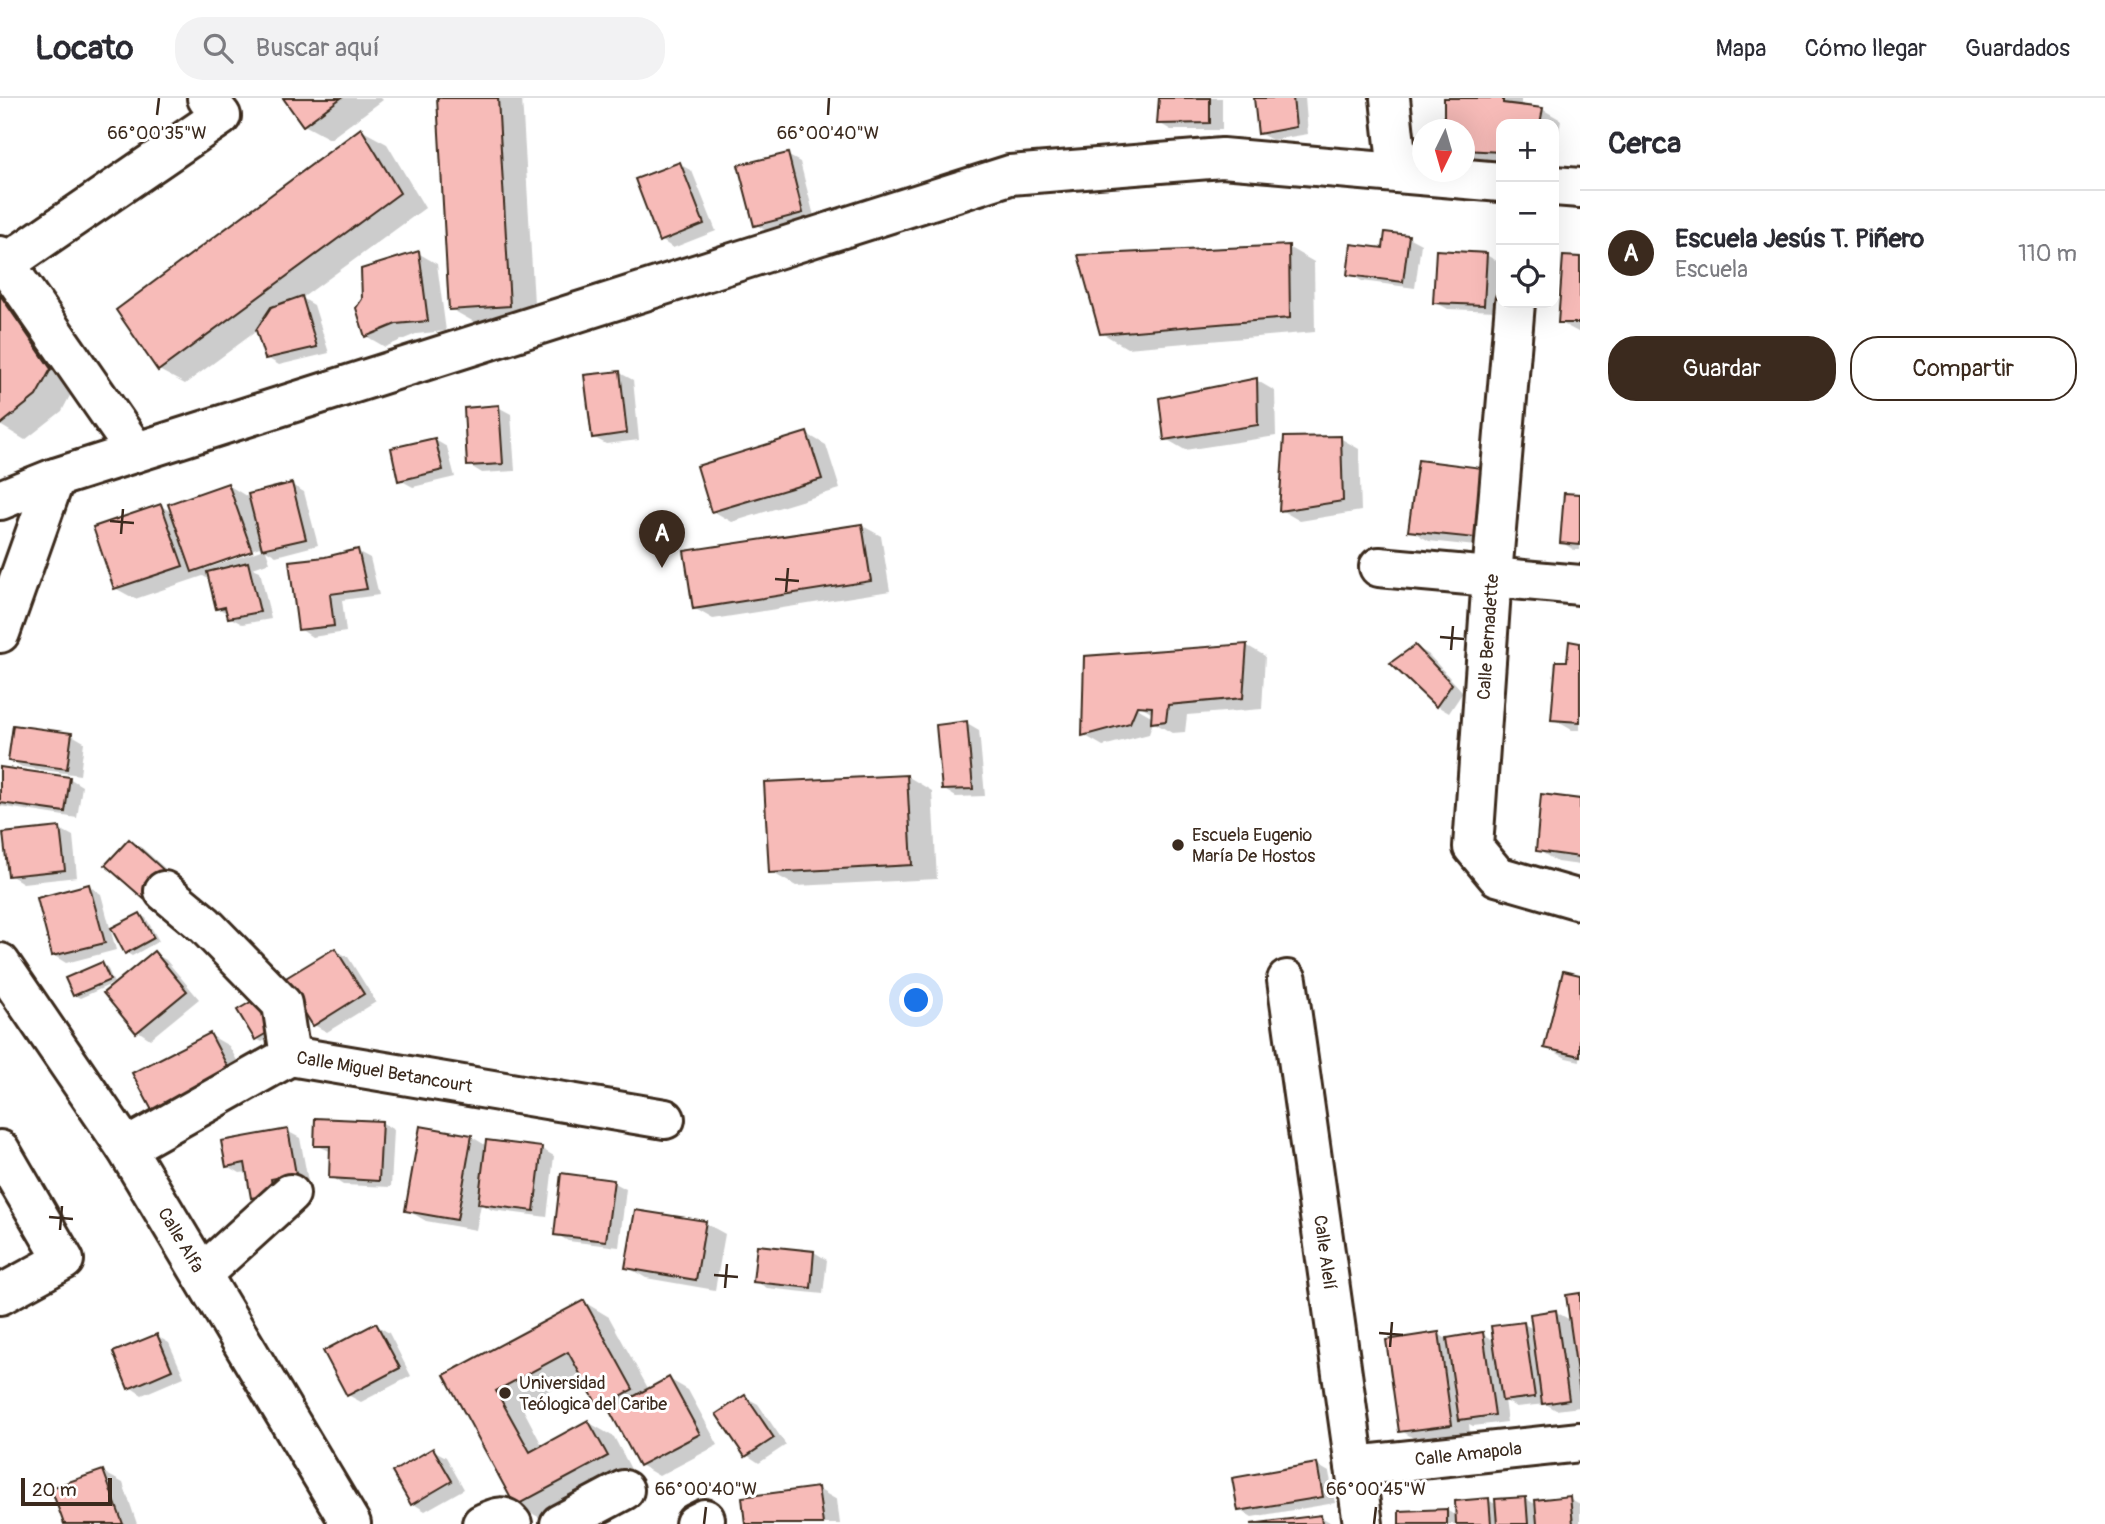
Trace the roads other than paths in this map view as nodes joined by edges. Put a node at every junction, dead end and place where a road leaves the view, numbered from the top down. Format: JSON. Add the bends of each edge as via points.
{"nodes":[{"id":1,"x":206,"y":98,"type":"edge"},
{"id":2,"x":1390,"y":98,"type":"edge"},
{"id":3,"x":1398,"y":173,"type":"junction"},
{"id":4,"x":1496,"y":182,"type":"edge"},
{"id":5,"x":1559,"y":186,"type":"edge"},
{"id":6,"x":1580,"y":188,"type":"edge"},
{"id":7,"x":3,"y":260,"type":"edge"},
{"id":8,"x":1515,"y":308,"type":"edge"},
{"id":9,"x":136,"y":452,"type":"junction"},
{"id":10,"x":55,"y":478,"type":"junction"},
{"id":11,"x":0,"y":500,"type":"edge"},
{"id":12,"x":1379,"y":567,"type":"dead end"},
{"id":13,"x":1492,"y":576,"type":"junction"},
{"id":14,"x":1580,"y":585,"type":"edge"},
{"id":15,"x":0,"y":633,"type":"edge"},
{"id":16,"x":164,"y":891,"type":"dead end"},
{"id":17,"x":1580,"y":900,"type":"edge"},
{"id":18,"x":0,"y":963,"type":"edge"},
{"id":19,"x":1287,"y":980,"type":"dead end"},
{"id":20,"x":290,"y":1056,"type":"junction"},
{"id":21,"x":665,"y":1119,"type":"dead end"},
{"id":22,"x":126,"y":1148,"type":"junction"},
{"id":23,"x":0,"y":1150,"type":"edge"},
{"id":24,"x":290,"y":1194,"type":"dead end"},
{"id":25,"x":202,"y":1274,"type":"junction"},
{"id":26,"x":0,"y":1295,"type":"edge"},
{"id":27,"x":1580,"y":1442,"type":"edge"},
{"id":28,"x":1355,"y":1466,"type":"junction"},
{"id":29,"x":624,"y":1490,"type":"dead end"},
{"id":30,"x":351,"y":1524,"type":"edge"},
{"id":31,"x":482,"y":1524,"type":"edge"},
{"id":32,"x":512,"y":1524,"type":"edge"},
{"id":33,"x":560,"y":1524,"type":"edge"},
{"id":34,"x":1363,"y":1524,"type":"edge"}],
"edges":[{"from":1,"to":7,"type":"street","via":[[221,116]]},
{"from":2,"to":3,"type":"street"},
{"from":3,"to":4,"type":"street"},
{"from":3,"to":9,"type":"street","via":[[1222,158],[1010,175]]},
{"from":5,"to":6,"type":"street"},
{"from":7,"to":9,"type":"street"},
{"from":8,"to":13,"type":"street","name":"Calle Bernadette"},
{"from":9,"to":10,"type":"street"},
{"from":10,"to":11,"type":"street"},
{"from":10,"to":15,"type":"street"},
{"from":12,"to":13,"type":"street"},
{"from":13,"to":14,"type":"street"},
{"from":13,"to":17,"type":"street","name":"Calle Bernadette","via":[[1473,847],[1497,876]]},
{"from":16,"to":20,"type":"street","via":[[205,925],[282,1004]]},
{"from":18,"to":22,"type":"street","name":"Calle Alfa"},
{"from":19,"to":28,"type":"street","name":"Calle Alelí"},
{"from":20,"to":21,"type":"street","name":"Calle Miguel Betancourt"},
{"from":20,"to":22,"type":"street","name":"Calle Miguel Betancourt"},
{"from":22,"to":25,"type":"street","name":"Calle Alfa"},
{"from":23,"to":26,"type":"street","via":[[64,1260]]},
{"from":24,"to":25,"type":"street"},
{"from":25,"to":30,"type":"street","name":"Calle Alfa"},
{"from":27,"to":28,"type":"street","name":"Calle Amapola"},
{"from":28,"to":34,"type":"street","name":"Calle Alelí"},
{"from":29,"to":33,"type":"street"},
{"from":31,"to":32,"type":"street","via":[[501,1517]]}]}
